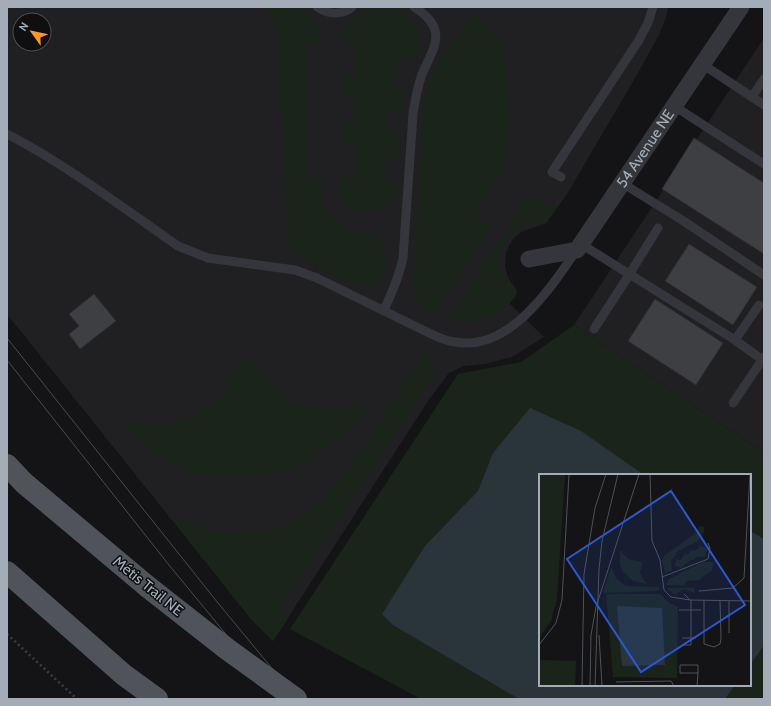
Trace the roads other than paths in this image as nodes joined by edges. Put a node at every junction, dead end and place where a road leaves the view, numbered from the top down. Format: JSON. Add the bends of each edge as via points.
{"nodes":[{"id":1,"x":316,"y":7,"type":"edge"},
{"id":2,"x":352,"y":7,"type":"edge"},
{"id":3,"x":414,"y":7,"type":"edge"},
{"id":4,"x":653,"y":7,"type":"edge"},
{"id":5,"x":741,"y":7,"type":"edge"},
{"id":6,"x":702,"y":64,"type":"junction"},
{"id":7,"x":764,"y":79,"type":"edge"},
{"id":8,"x":752,"y":97,"type":"junction"},
{"id":9,"x":764,"y":104,"type":"edge"},
{"id":10,"x":674,"y":106,"type":"junction"},
{"id":11,"x":7,"y":134,"type":"edge"},
{"id":12,"x":764,"y":164,"type":"edge"},
{"id":13,"x":561,"y":177,"type":"dead end"},
{"id":14,"x":622,"y":183,"type":"junction"},
{"id":15,"x":658,"y":228,"type":"dead end"},
{"id":16,"x":579,"y":247,"type":"junction"},
{"id":17,"x":530,"y":259,"type":"dead end"},
{"id":18,"x":629,"y":275,"type":"junction"},
{"id":19,"x":764,"y":275,"type":"edge"},
{"id":20,"x":759,"y":305,"type":"dead end"},
{"id":21,"x":384,"y":310,"type":"junction"},
{"id":22,"x":594,"y":329,"type":"dead end"},
{"id":23,"x":735,"y":340,"type":"junction"},
{"id":24,"x":763,"y":359,"type":"edge"},
{"id":25,"x":733,"y":403,"type":"dead end"},
{"id":26,"x":7,"y":465,"type":"edge"},
{"id":27,"x":7,"y":572,"type":"edge"},
{"id":28,"x":157,"y":699,"type":"edge"},
{"id":29,"x":296,"y":699,"type":"edge"}],
"edges":[{"from":1,"to":2,"type":"lane","via":[[334,14]]},
{"from":3,"to":21,"type":"lane","via":[[431,21],[436,36],[417,89],[413,114],[403,258],[395,286]]},
{"from":4,"to":13,"type":"lane","via":[[639,40],[552,172]]},
{"from":5,"to":6,"type":"street","name":"54 Avenue NE"},
{"from":6,"to":8,"type":"lane"},
{"from":6,"to":10,"type":"street","name":"54 Avenue NE"},
{"from":7,"to":8,"type":"lane"},
{"from":8,"to":9,"type":"lane"},
{"from":10,"to":12,"type":"lane"},
{"from":10,"to":14,"type":"street","name":"54 Avenue NE"},
{"from":11,"to":21,"type":"lane","via":[[53,160],[178,246],[208,258],[295,270]]},
{"from":14,"to":16,"type":"street","name":"54 Avenue NE"},
{"from":14,"to":19,"type":"lane"},
{"from":15,"to":18,"type":"lane"},
{"from":16,"to":17,"type":"street"},
{"from":16,"to":18,"type":"lane"},
{"from":16,"to":21,"type":"lane","via":[[541,298],[506,331],[477,343],[456,343],[447,340]]},
{"from":18,"to":22,"type":"lane"},
{"from":18,"to":23,"type":"lane"},
{"from":20,"to":23,"type":"lane"},
{"from":23,"to":24,"type":"lane"},
{"from":24,"to":25,"type":"lane"},
{"from":26,"to":29,"type":"main road","name":"Métis Trail NE","bridge":true,"via":[[24,483],[148,587]]},
{"from":27,"to":28,"type":"main road","via":[[124,675]]}]}
